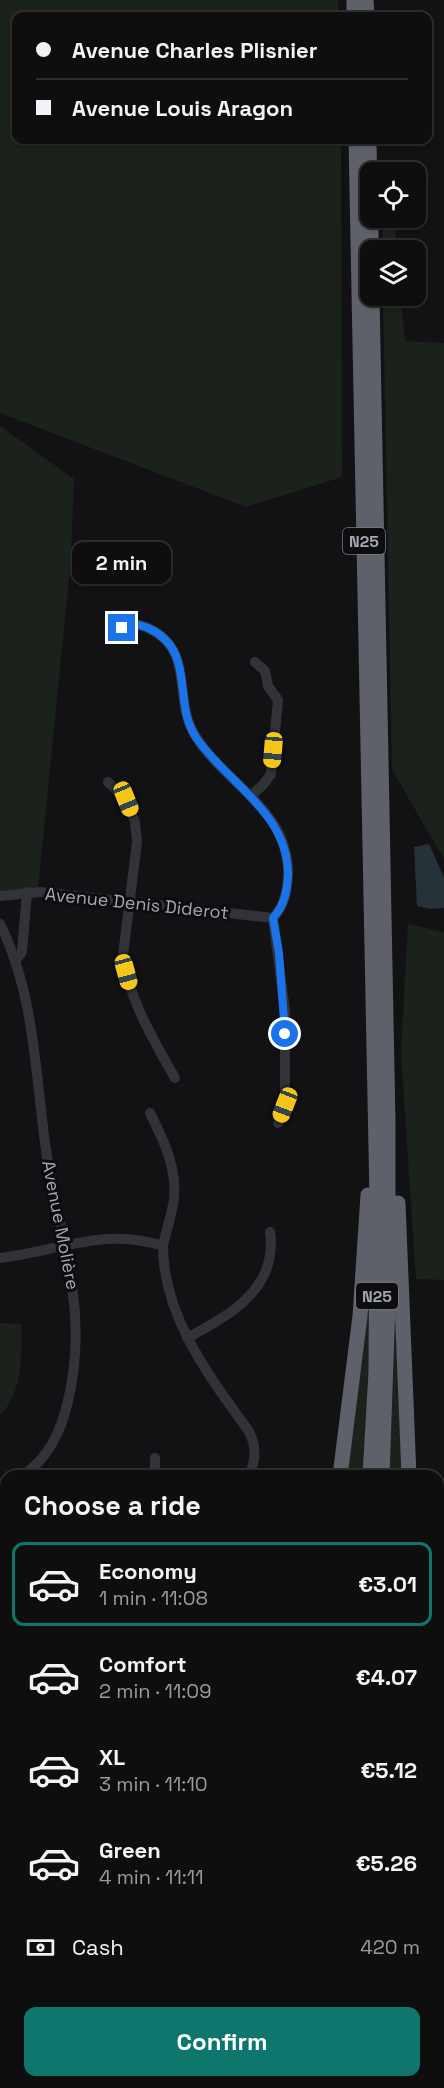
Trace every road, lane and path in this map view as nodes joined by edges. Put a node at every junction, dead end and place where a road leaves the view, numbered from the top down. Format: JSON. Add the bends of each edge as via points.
{"nodes":[{"id":1,"x":356,"y":144,"type":"edge"},
{"id":2,"x":369,"y":144,"type":"edge"},
{"id":3,"x":369,"y":162,"type":"edge"},
{"id":4,"x":372,"y":306,"type":"edge"},
{"id":5,"x":122,"y":628,"type":"dead end"},
{"id":6,"x":255,"y":662,"type":"dead end"},
{"id":7,"x":108,"y":782,"type":"dead end"},
{"id":8,"x":250,"y":796,"type":"junction"},
{"id":9,"x":27,"y":892,"type":"junction"},
{"id":10,"x":0,"y":896,"type":"edge"},
{"id":11,"x":129,"y":903,"type":"junction"},
{"id":12,"x":273,"y":918,"type":"junction"},
{"id":13,"x":0,"y":924,"type":"edge"},
{"id":14,"x":4,"y":940,"type":"edge"},
{"id":15,"x":16,"y":960,"type":"junction"},
{"id":16,"x":175,"y":1078,"type":"dead end"},
{"id":17,"x":150,"y":1113,"type":"dead end"},
{"id":18,"x":382,"y":1119,"type":"junction"},
{"id":19,"x":278,"y":1123,"type":"dead end"},
{"id":20,"x":270,"y":1232,"type":"dead end"},
{"id":21,"x":65,"y":1245,"type":"junction"},
{"id":22,"x":163,"y":1246,"type":"junction"},
{"id":23,"x":0,"y":1258,"type":"edge"},
{"id":24,"x":187,"y":1338,"type":"junction"},
{"id":25,"x":155,"y":1458,"type":"dead end"},
{"id":26,"x":30,"y":1470,"type":"edge"},
{"id":27,"x":155,"y":1470,"type":"edge"},
{"id":28,"x":251,"y":1470,"type":"edge"},
{"id":29,"x":341,"y":1470,"type":"edge"},
{"id":30,"x":370,"y":1470,"type":"edge"},
{"id":31,"x":382,"y":1470,"type":"edge"},
{"id":32,"x":410,"y":1470,"type":"edge"}],
"edges":[{"from":1,"to":18,"type":"highway","number":"N25"},
{"from":2,"to":3,"type":"highway"},
{"from":4,"to":18,"type":"highway","number":"N25"},
{"from":5,"to":8,"type":"street","via":[[140,625],[170,645],[180,663],[184,708],[193,732]]},
{"from":6,"to":8,"type":"street","via":[[265,671],[268,686],[278,700],[271,774]]},
{"from":7,"to":11,"type":"street","via":[[126,799],[135,822],[137,842]]},
{"from":8,"to":12,"type":"street","via":[[274,825],[287,860],[285,900]]},
{"from":9,"to":10,"type":"street","name":"Avenue Denis Diderot"},
{"from":9,"to":11,"type":"street","name":"Avenue Denis Diderot"},
{"from":9,"to":15,"type":"street","via":[[22,952]]},
{"from":11,"to":12,"type":"street","name":"Avenue Denis Diderot"},
{"from":11,"to":16,"type":"street","via":[[123,955],[128,982]]},
{"from":12,"to":19,"type":"street","via":[[285,1011],[285,1105]]},
{"from":13,"to":14,"type":"street","name":"Avenue Molière"},
{"from":14,"to":15,"type":"street","name":"Avenue Molière"},
{"from":15,"to":21,"type":"street","name":"Avenue Molière","via":[[25,989],[47,1154]]},
{"from":17,"to":22,"type":"street","via":[[171,1160],[174,1183]]},
{"from":18,"to":29,"type":"highway","via":[[368,1129],[360,1316]]},
{"from":18,"to":30,"type":"highway","number":"N25"},
{"from":18,"to":31,"type":"highway","number":"N25","via":[[387,1360]]},
{"from":18,"to":32,"type":"highway","via":[[395,1135]]},
{"from":20,"to":24,"type":"street","via":[[273,1254],[249,1296],[229,1315]]},
{"from":21,"to":22,"type":"street","via":[[116,1237]]},
{"from":21,"to":23,"type":"street"},
{"from":21,"to":26,"type":"street","name":"Avenue Molière","via":[[76,1313],[73,1378],[58,1434],[40,1462]]},
{"from":22,"to":24,"type":"street","via":[[165,1275]]},
{"from":24,"to":28,"type":"street","via":[[252,1436],[255,1454]]},
{"from":25,"to":27,"type":"street"}]}
